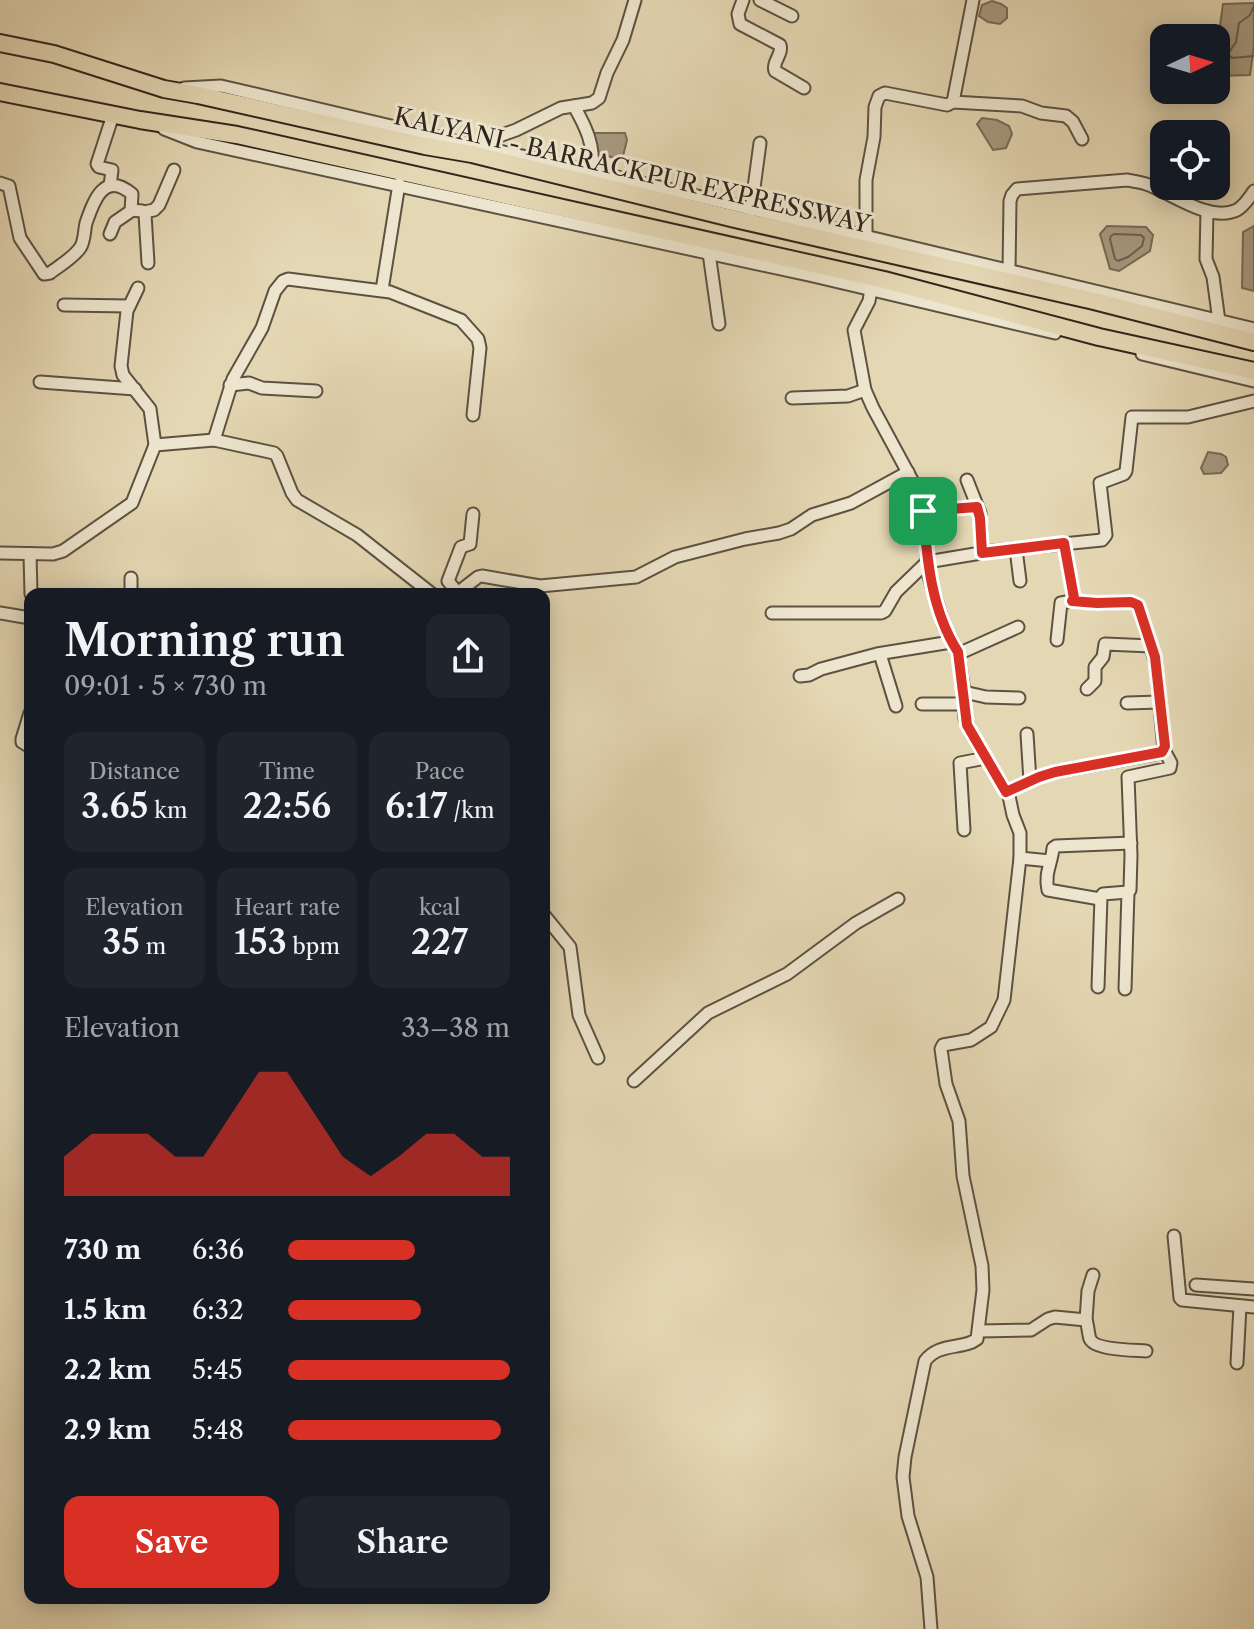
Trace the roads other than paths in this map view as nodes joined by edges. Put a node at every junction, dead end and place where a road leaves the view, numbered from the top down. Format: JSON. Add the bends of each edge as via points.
{"nodes":[{"id":1,"x":635,"y":0,"type":"edge"},
{"id":2,"x":743,"y":0,"type":"edge"},
{"id":3,"x":760,"y":0,"type":"edge"},
{"id":4,"x":973,"y":0,"type":"edge"},
{"id":5,"x":792,"y":16,"type":"dead end"},
{"id":6,"x":0,"y":43,"type":"edge"},
{"id":7,"x":804,"y":88,"type":"dead end"},
{"id":8,"x":164,"y":89,"type":"junction"},
{"id":9,"x":0,"y":92,"type":"edge"},
{"id":10,"x":953,"y":102,"type":"junction"},
{"id":11,"x":574,"y":106,"type":"junction"},
{"id":12,"x":113,"y":115,"type":"junction"},
{"id":13,"x":140,"y":120,"type":"junction"},
{"id":14,"x":1082,"y":139,"type":"dead end"},
{"id":15,"x":760,"y":143,"type":"dead end"},
{"id":16,"x":480,"y":147,"type":"junction"},
{"id":17,"x":174,"y":170,"type":"dead end"},
{"id":18,"x":592,"y":171,"type":"junction"},
{"id":19,"x":0,"y":183,"type":"edge"},
{"id":20,"x":399,"y":184,"type":"junction"},
{"id":21,"x":110,"y":186,"type":"junction"},
{"id":22,"x":1254,"y":191,"type":"edge"},
{"id":23,"x":131,"y":210,"type":"junction"},
{"id":24,"x":751,"y":210,"type":"junction"},
{"id":25,"x":1207,"y":211,"type":"junction"},
{"id":26,"x":144,"y":212,"type":"junction"},
{"id":27,"x":110,"y":234,"type":"dead end"},
{"id":28,"x":866,"y":238,"type":"junction"},
{"id":29,"x":709,"y":253,"type":"junction"},
{"id":30,"x":148,"y":263,"type":"dead end"},
{"id":31,"x":1009,"y":272,"type":"junction"},
{"id":32,"x":138,"y":288,"type":"dead end"},
{"id":33,"x":871,"y":289,"type":"junction"},
{"id":34,"x":382,"y":290,"type":"junction"},
{"id":35,"x":64,"y":305,"type":"dead end"},
{"id":36,"x":129,"y":306,"type":"junction"},
{"id":37,"x":1219,"y":321,"type":"junction"},
{"id":38,"x":719,"y":324,"type":"dead end"},
{"id":39,"x":1254,"y":329,"type":"edge"},
{"id":40,"x":1254,"y":342,"type":"edge"},
{"id":41,"x":1254,"y":371,"type":"edge"},
{"id":42,"x":1254,"y":381,"type":"edge"},
{"id":43,"x":40,"y":382,"type":"dead end"},
{"id":44,"x":230,"y":385,"type":"junction"},
{"id":45,"x":135,"y":389,"type":"junction"},
{"id":46,"x":865,"y":390,"type":"junction"},
{"id":47,"x":316,"y":391,"type":"dead end"},
{"id":48,"x":792,"y":398,"type":"dead end"},
{"id":49,"x":1254,"y":401,"type":"edge"},
{"id":50,"x":473,"y":415,"type":"dead end"},
{"id":51,"x":214,"y":440,"type":"junction"},
{"id":52,"x":155,"y":445,"type":"junction"},
{"id":53,"x":908,"y":472,"type":"junction"},
{"id":54,"x":967,"y":480,"type":"dead end"},
{"id":55,"x":977,"y":507,"type":"junction"},
{"id":56,"x":923,"y":511,"type":"junction"},
{"id":57,"x":473,"y":514,"type":"dead end"},
{"id":58,"x":1064,"y":543,"type":"junction"},
{"id":59,"x":1016,"y":549,"type":"junction"},
{"id":60,"x":0,"y":553,"type":"edge"},
{"id":61,"x":982,"y":553,"type":"junction"},
{"id":62,"x":30,"y":554,"type":"junction"},
{"id":63,"x":927,"y":562,"type":"junction"},
{"id":64,"x":131,"y":578,"type":"dead end"},
{"id":65,"x":1020,"y":581,"type":"dead end"},
{"id":66,"x":31,"y":588,"type":"edge"},
{"id":67,"x":131,"y":588,"type":"edge"},
{"id":68,"x":424,"y":588,"type":"edge"},
{"id":69,"x":453,"y":588,"type":"edge"},
{"id":70,"x":464,"y":588,"type":"edge"},
{"id":71,"x":1072,"y":601,"type":"junction"},
{"id":72,"x":0,"y":613,"type":"edge"},
{"id":73,"x":772,"y":613,"type":"dead end"},
{"id":74,"x":24,"y":617,"type":"edge"},
{"id":75,"x":1018,"y":627,"type":"dead end"},
{"id":76,"x":1057,"y":640,"type":"dead end"},
{"id":77,"x":951,"y":642,"type":"junction"},
{"id":78,"x":1151,"y":646,"type":"junction"},
{"id":79,"x":880,"y":654,"type":"junction"},
{"id":80,"x":958,"y":654,"type":"junction"},
{"id":81,"x":800,"y":676,"type":"dead end"},
{"id":82,"x":1087,"y":689,"type":"dead end"},
{"id":83,"x":964,"y":698,"type":"junction"},
{"id":84,"x":1019,"y":698,"type":"dead end"},
{"id":85,"x":1160,"y":702,"type":"junction"},
{"id":86,"x":1127,"y":703,"type":"dead end"},
{"id":87,"x":922,"y":704,"type":"dead end"},
{"id":88,"x":896,"y":706,"type":"dead end"},
{"id":89,"x":1027,"y":734,"type":"dead end"},
{"id":90,"x":1168,"y":757,"type":"junction"},
{"id":91,"x":986,"y":758,"type":"junction"},
{"id":92,"x":1030,"y":781,"type":"junction"},
{"id":93,"x":1006,"y":792,"type":"junction"},
{"id":94,"x":964,"y":830,"type":"dead end"},
{"id":95,"x":1131,"y":843,"type":"junction"},
{"id":96,"x":1020,"y":858,"type":"junction"},
{"id":97,"x":1050,"y":861,"type":"junction"},
{"id":98,"x":1128,"y":892,"type":"junction"},
{"id":99,"x":898,"y":899,"type":"dead end"},
{"id":100,"x":1100,"y":899,"type":"junction"},
{"id":101,"x":550,"y":922,"type":"edge"},
{"id":102,"x":1098,"y":987,"type":"dead end"},
{"id":103,"x":1125,"y":989,"type":"dead end"},
{"id":104,"x":598,"y":1058,"type":"dead end"},
{"id":105,"x":634,"y":1081,"type":"dead end"},
{"id":106,"x":1174,"y":1236,"type":"dead end"},
{"id":107,"x":1093,"y":1275,"type":"dead end"},
{"id":108,"x":1196,"y":1285,"type":"dead end"},
{"id":109,"x":1254,"y":1289,"type":"edge"},
{"id":110,"x":1240,"y":1306,"type":"junction"},
{"id":111,"x":1254,"y":1307,"type":"edge"},
{"id":112,"x":1086,"y":1320,"type":"junction"},
{"id":113,"x":979,"y":1331,"type":"junction"},
{"id":114,"x":1146,"y":1351,"type":"dead end"},
{"id":115,"x":1237,"y":1363,"type":"dead end"},
{"id":116,"x":931,"y":1629,"type":"edge"}],
"edges":[{"from":1,"to":11,"type":"street","via":[[599,98]]},
{"from":2,"to":7,"type":"street","via":[[740,24],[780,45],[775,71]]},
{"from":3,"to":5,"type":"street"},
{"from":4,"to":10,"type":"street"},
{"from":6,"to":8,"type":"highway","name":"KALYANI - BARRACKPUR EXPRESSWAY"},
{"from":8,"to":16,"type":"street","via":[[221,86]]},
{"from":8,"to":40,"type":"highway","name":"KALYANI - BARRACKPUR EXPRESSWAY","via":[[472,154]]},
{"from":9,"to":12,"type":"highway"},
{"from":10,"to":14,"type":"street","via":[[1022,106],[1066,116]]},
{"from":10,"to":28,"type":"street","via":[[879,96],[866,180]]},
{"from":11,"to":16,"type":"street"},
{"from":11,"to":18,"type":"street","via":[[590,138]]},
{"from":12,"to":13,"type":"highway"},
{"from":12,"to":21,"type":"street","via":[[97,164],[112,170]]},
{"from":13,"to":20,"type":"street","via":[[197,142]]},
{"from":13,"to":41,"type":"highway","via":[[237,135],[588,213]]},
{"from":15,"to":24,"type":"street"},
{"from":16,"to":18,"type":"street"},
{"from":17,"to":26,"type":"street","via":[[159,205]]},
{"from":18,"to":24,"type":"street"},
{"from":19,"to":21,"type":"street","via":[[9,186],[20,238],[44,274],[80,248],[99,192]]},
{"from":20,"to":29,"type":"street"},
{"from":20,"to":34,"type":"street"},
{"from":21,"to":23,"type":"street","via":[[130,191]]},
{"from":22,"to":25,"type":"street","via":[[1235,211]]},
{"from":23,"to":26,"type":"street"},
{"from":23,"to":27,"type":"street","via":[[115,222]]},
{"from":24,"to":28,"type":"street"},
{"from":25,"to":31,"type":"street","via":[[1127,180],[1017,189],[1010,201]]},
{"from":25,"to":37,"type":"street","via":[[1206,259]]},
{"from":26,"to":30,"type":"street"},
{"from":28,"to":31,"type":"street"},
{"from":29,"to":33,"type":"street"},
{"from":29,"to":38,"type":"street"},
{"from":31,"to":37,"type":"street"},
{"from":32,"to":36,"type":"street"},
{"from":33,"to":42,"type":"street"},
{"from":33,"to":46,"type":"street","via":[[854,330]]},
{"from":34,"to":44,"type":"street","via":[[283,281]]},
{"from":34,"to":50,"type":"street","via":[[455,317],[478,339]]},
{"from":35,"to":36,"type":"street"},
{"from":36,"to":45,"type":"street","via":[[121,366]]},
{"from":37,"to":39,"type":"street"},
{"from":43,"to":45,"type":"street"},
{"from":44,"to":47,"type":"street"},
{"from":44,"to":51,"type":"street"},
{"from":45,"to":52,"type":"street","via":[[150,409]]},
{"from":46,"to":48,"type":"street","via":[[848,396]]},
{"from":46,"to":53,"type":"street"},
{"from":49,"to":58,"type":"street","via":[[1188,417],[1132,417],[1126,471],[1100,483],[1106,537]]},
{"from":51,"to":52,"type":"street"},
{"from":51,"to":68,"type":"street","via":[[274,453],[297,500],[357,535]]},
{"from":52,"to":62,"type":"street","via":[[126,509],[63,551]]},
{"from":53,"to":56,"type":"street"},
{"from":53,"to":70,"type":"street","via":[[791,529],[675,557],[636,577],[540,586],[482,576]]},
{"from":54,"to":55,"type":"street"},
{"from":55,"to":56,"type":"street"},
{"from":55,"to":61,"type":"street"},
{"from":56,"to":63,"type":"street"},
{"from":57,"to":69,"type":"street","via":[[470,544],[461,547],[448,581]]},
{"from":58,"to":59,"type":"street"},
{"from":58,"to":71,"type":"street"},
{"from":59,"to":61,"type":"street"},
{"from":59,"to":65,"type":"street"},
{"from":60,"to":62,"type":"street"},
{"from":61,"to":63,"type":"street"},
{"from":62,"to":66,"type":"street"},
{"from":63,"to":73,"type":"street","via":[[883,612]]},
{"from":63,"to":77,"type":"street"},
{"from":64,"to":67,"type":"street"},
{"from":71,"to":76,"type":"street","via":[[1061,603]]},
{"from":71,"to":78,"type":"street","via":[[1135,603]]},
{"from":72,"to":74,"type":"street"},
{"from":75,"to":80,"type":"street"},
{"from":77,"to":79,"type":"street"},
{"from":77,"to":80,"type":"street"},
{"from":78,"to":82,"type":"street","via":[[1105,644],[1095,681]]},
{"from":78,"to":85,"type":"street"},
{"from":79,"to":81,"type":"street"},
{"from":79,"to":88,"type":"street"},
{"from":80,"to":83,"type":"street"},
{"from":83,"to":84,"type":"street"},
{"from":83,"to":87,"type":"street"},
{"from":83,"to":91,"type":"street","via":[[967,725]]},
{"from":85,"to":86,"type":"street"},
{"from":85,"to":90,"type":"street"},
{"from":89,"to":92,"type":"street"},
{"from":90,"to":92,"type":"street","via":[[1155,754]]},
{"from":90,"to":95,"type":"street","via":[[1168,770],[1128,777]]},
{"from":91,"to":93,"type":"street"},
{"from":91,"to":94,"type":"street","via":[[960,763]]},
{"from":92,"to":93,"type":"street"},
{"from":93,"to":96,"type":"street","via":[[1020,833]]},
{"from":95,"to":97,"type":"street","via":[[1056,846]]},
{"from":95,"to":98,"type":"street"},
{"from":96,"to":97,"type":"street"},
{"from":96,"to":113,"type":"street","via":[[1004,1000],[991,1027],[941,1049],[959,1121],[963,1176],[982,1266]]},
{"from":97,"to":100,"type":"street","via":[[1050,892]]},
{"from":98,"to":100,"type":"street","via":[[1103,894]]},
{"from":98,"to":103,"type":"street"},
{"from":99,"to":105,"type":"street","via":[[787,974],[708,1013]]},
{"from":100,"to":102,"type":"street"},
{"from":101,"to":104,"type":"street","via":[[570,947],[579,1015]]},
{"from":106,"to":110,"type":"street","via":[[1180,1298]]},
{"from":107,"to":112,"type":"street"},
{"from":108,"to":109,"type":"street"},
{"from":110,"to":111,"type":"street"},
{"from":110,"to":115,"type":"street"},
{"from":112,"to":113,"type":"street","via":[[1055,1317],[1031,1330]]},
{"from":112,"to":114,"type":"street","via":[[1094,1344]]},
{"from":113,"to":116,"type":"street","via":[[971,1344],[952,1345],[925,1361],[905,1457],[908,1516],[927,1577]]}]}
